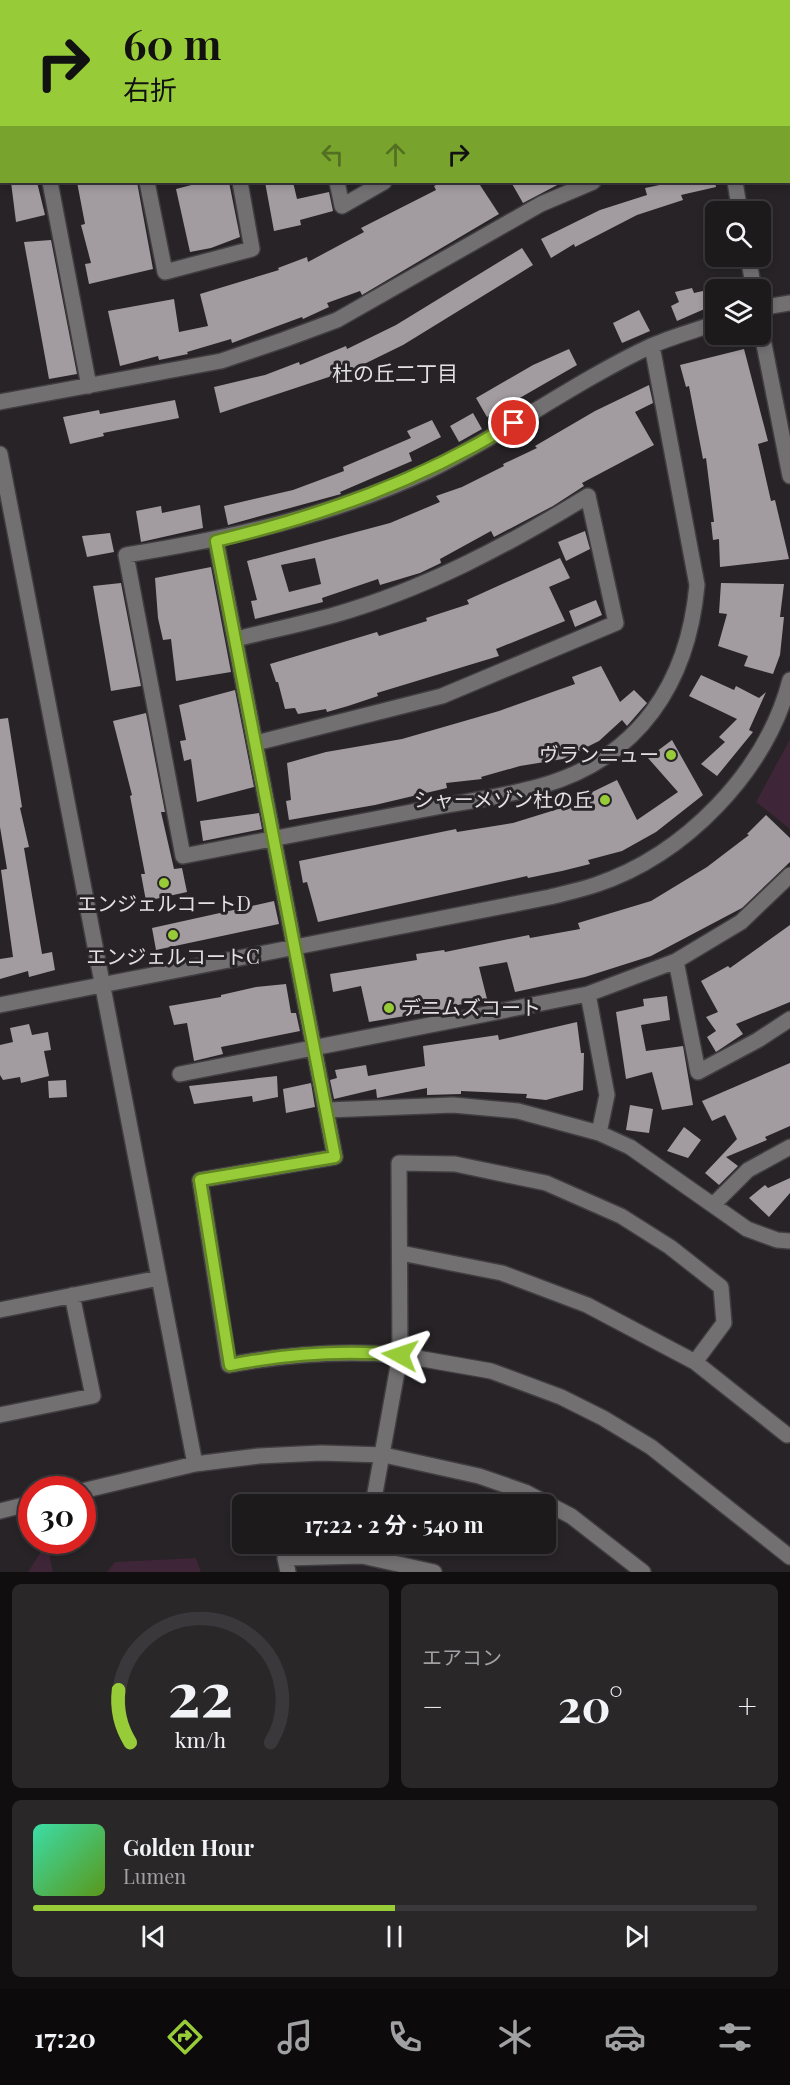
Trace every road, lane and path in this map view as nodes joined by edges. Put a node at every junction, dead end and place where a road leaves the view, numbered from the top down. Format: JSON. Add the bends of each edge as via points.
{"nodes":[{"id":1,"x":50,"y":183,"type":"edge"},
{"id":2,"x":147,"y":183,"type":"edge"},
{"id":3,"x":240,"y":183,"type":"edge"},
{"id":4,"x":338,"y":183,"type":"edge"},
{"id":5,"x":382,"y":183,"type":"edge"},
{"id":6,"x":591,"y":183,"type":"edge"},
{"id":7,"x":735,"y":183,"type":"edge"},
{"id":8,"x":738,"y":201,"type":"edge"},
{"id":9,"x":790,"y":303,"type":"edge"},
{"id":10,"x":771,"y":306,"type":"edge"},
{"id":11,"x":705,"y":327,"type":"edge"},
{"id":12,"x":764,"y":345,"type":"edge"},
{"id":13,"x":652,"y":346,"type":"junction"},
{"id":14,"x":89,"y":386,"type":"junction"},
{"id":15,"x":0,"y":402,"type":"edge"},
{"id":16,"x":0,"y":454,"type":"edge"},
{"id":17,"x":790,"y":476,"type":"edge"},
{"id":18,"x":216,"y":541,"type":"junction"},
{"id":19,"x":236,"y":639,"type":"junction"},
{"id":20,"x":790,"y":680,"type":"edge"},
{"id":21,"x":256,"y":743,"type":"junction"},
{"id":22,"x":275,"y":838,"type":"junction"},
{"id":23,"x":790,"y":875,"type":"edge"},
{"id":24,"x":294,"y":946,"type":"junction"},
{"id":25,"x":676,"y":961,"type":"junction"},
{"id":26,"x":103,"y":985,"type":"junction"},
{"id":27,"x":588,"y":994,"type":"junction"},
{"id":28,"x":0,"y":1005,"type":"edge"},
{"id":29,"x":790,"y":1019,"type":"edge"},
{"id":30,"x":315,"y":1047,"type":"junction"},
{"id":31,"x":180,"y":1074,"type":"dead end"},
{"id":32,"x":327,"y":1110,"type":"junction"},
{"id":33,"x":599,"y":1133,"type":"junction"},
{"id":34,"x":790,"y":1147,"type":"edge"},
{"id":35,"x":715,"y":1203,"type":"junction"},
{"id":36,"x":790,"y":1241,"type":"edge"},
{"id":37,"x":401,"y":1253,"type":"junction"},
{"id":38,"x":159,"y":1278,"type":"junction"},
{"id":39,"x":72,"y":1295,"type":"junction"},
{"id":40,"x":0,"y":1310,"type":"edge"},
{"id":41,"x":400,"y":1355,"type":"junction"},
{"id":42,"x":695,"y":1362,"type":"junction"},
{"id":43,"x":0,"y":1415,"type":"edge"},
{"id":44,"x":789,"y":1434,"type":"edge"},
{"id":45,"x":384,"y":1455,"type":"junction"},
{"id":46,"x":195,"y":1464,"type":"junction"},
{"id":47,"x":96,"y":1488,"type":"edge"},
{"id":48,"x":375,"y":1494,"type":"edge"},
{"id":49,"x":18,"y":1505,"type":"edge"},
{"id":50,"x":1,"y":1508,"type":"edge"},
{"id":51,"x":324,"y":1554,"type":"edge"},
{"id":52,"x":376,"y":1554,"type":"edge"},
{"id":53,"x":790,"y":1557,"type":"edge"},
{"id":54,"x":288,"y":1572,"type":"edge"},
{"id":55,"x":434,"y":1572,"type":"edge"},
{"id":56,"x":643,"y":1572,"type":"edge"}],
"edges":[{"from":1,"to":14,"type":"street"},
{"from":2,"to":3,"type":"street","via":[[165,272],[252,249]]},
{"from":4,"to":5,"type":"street","via":[[342,206]]},
{"from":6,"to":14,"type":"street","via":[[541,204],[337,320],[221,361]]},
{"from":7,"to":8,"type":"street"},
{"from":9,"to":10,"type":"street"},
{"from":11,"to":13,"type":"street"},
{"from":12,"to":17,"type":"street"},
{"from":13,"to":18,"type":"street","via":[[429,470],[371,496]]},
{"from":13,"to":22,"type":"street","via":[[697,585],[694,618],[684,653],[649,718],[629,740],[600,762],[558,781]]},
{"from":14,"to":15,"type":"street"},
{"from":16,"to":26,"type":"street"},
{"from":18,"to":19,"type":"street"},
{"from":18,"to":22,"type":"street","via":[[126,555],[183,856]]},
{"from":19,"to":21,"type":"street"},
{"from":19,"to":21,"type":"street","via":[[335,615],[454,570],[516,540],[588,496],[616,623],[442,696]]},
{"from":20,"to":24,"type":"street","via":[[769,735],[743,775],[718,805],[640,865],[596,885],[550,897]]},
{"from":21,"to":22,"type":"street"},
{"from":22,"to":24,"type":"street"},
{"from":23,"to":25,"type":"street","via":[[741,922]]},
{"from":24,"to":26,"type":"street"},
{"from":24,"to":30,"type":"street"},
{"from":25,"to":27,"type":"street"},
{"from":25,"to":29,"type":"street","via":[[698,1072]]},
{"from":26,"to":28,"type":"street"},
{"from":26,"to":38,"type":"street"},
{"from":27,"to":30,"type":"street"},
{"from":27,"to":33,"type":"street","via":[[607,1095]]},
{"from":30,"to":31,"type":"street"},
{"from":30,"to":32,"type":"street"},
{"from":32,"to":33,"type":"street","via":[[453,1105],[518,1111]]},
{"from":32,"to":41,"type":"street","via":[[335,1157],[200,1180],[230,1365],[355,1351]]},
{"from":33,"to":35,"type":"street","via":[[630,1147]]},
{"from":34,"to":35,"type":"street","via":[[748,1170]]},
{"from":35,"to":36,"type":"street","via":[[747,1229]]},
{"from":37,"to":41,"type":"street"},
{"from":37,"to":42,"type":"street","via":[[502,1273],[586,1305]]},
{"from":37,"to":42,"type":"street","via":[[399,1163],[455,1164],[546,1183],[621,1216],[670,1247],[721,1287],[724,1323]]},
{"from":38,"to":39,"type":"street"},
{"from":38,"to":46,"type":"street"},
{"from":39,"to":40,"type":"street"},
{"from":39,"to":43,"type":"street","via":[[93,1396]]},
{"from":41,"to":45,"type":"street"},
{"from":41,"to":53,"type":"street","via":[[490,1371],[561,1397],[603,1418],[651,1447]]},
{"from":42,"to":44,"type":"street"},
{"from":45,"to":46,"type":"street","via":[[310,1453]]},
{"from":45,"to":48,"type":"street"},
{"from":45,"to":56,"type":"street","via":[[479,1476],[525,1492],[571,1516]]},
{"from":46,"to":47,"type":"street"},
{"from":49,"to":50,"type":"street"},
{"from":51,"to":54,"type":"street","via":[[285,1558]]},
{"from":52,"to":55,"type":"street"}]}
